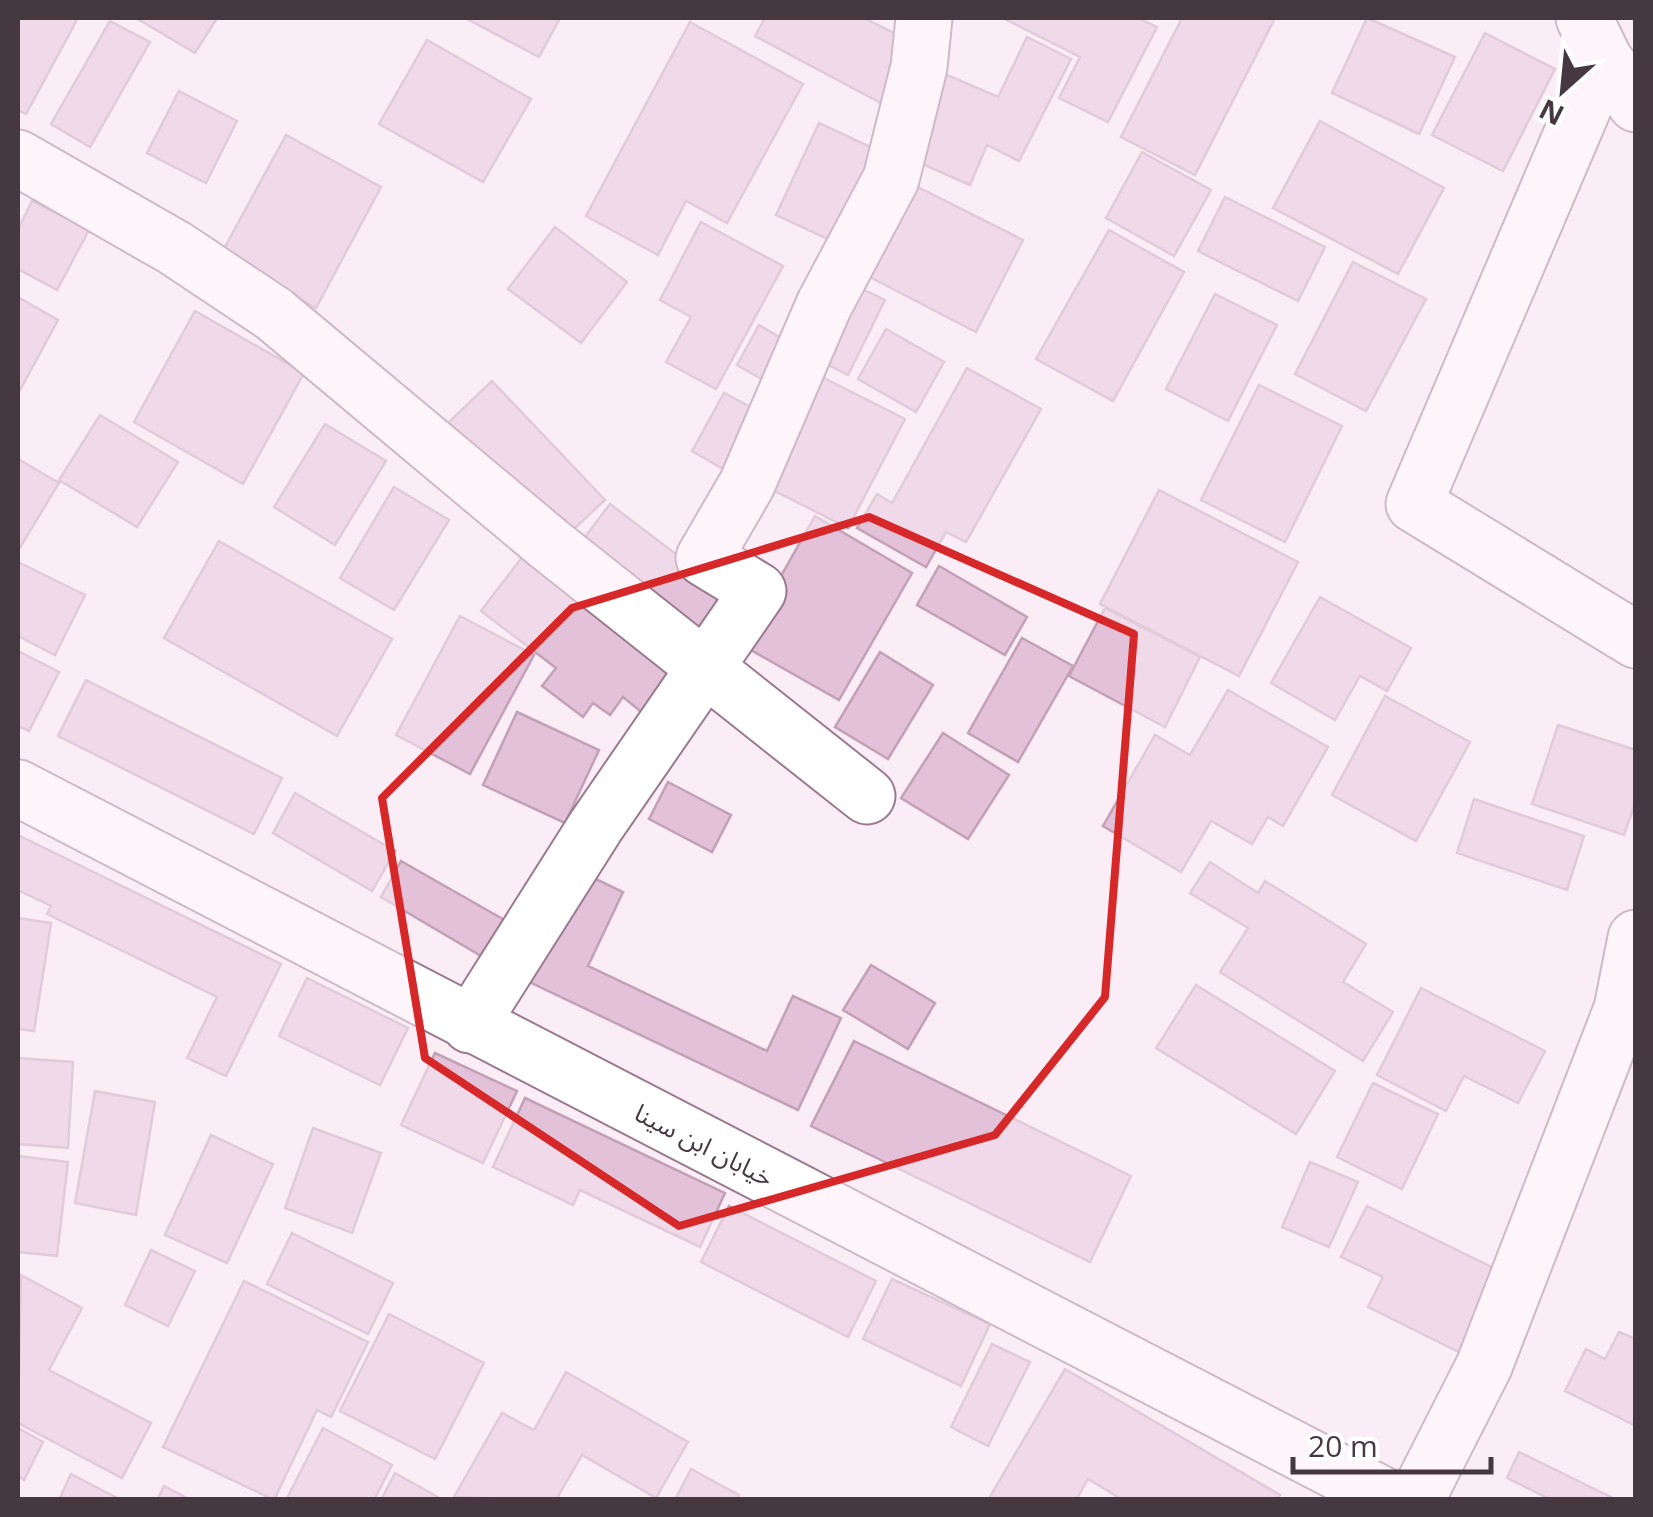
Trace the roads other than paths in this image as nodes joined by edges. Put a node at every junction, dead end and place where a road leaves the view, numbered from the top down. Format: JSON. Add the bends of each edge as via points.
{"nodes":[{"id":1,"x":924,"y":18,"type":"edge"},
{"id":2,"x":1594,"y":38,"type":"edge"},
{"id":3,"x":1636,"y":104,"type":"edge"},
{"id":4,"x":18,"y":158,"type":"edge"},
{"id":5,"x":1636,"y":640,"type":"edge"},
{"id":6,"x":703,"y":669,"type":"junction"},
{"id":7,"x":18,"y":788,"type":"edge"},
{"id":8,"x":867,"y":796,"type":"dead end"},
{"id":9,"x":1636,"y":938,"type":"edge"},
{"id":10,"x":470,"y":1025,"type":"junction"},
{"id":11,"x":1392,"y":1500,"type":"edge"},
{"id":12,"x":1416,"y":1500,"type":"edge"}],
"edges":[{"from":1,"to":6,"type":"street","via":[[891,179],[824,305],[747,484],[704,558],[758,590]]},
{"from":2,"to":3,"type":"street"},
{"from":2,"to":5,"type":"street","via":[[1414,504]]},
{"from":4,"to":6,"type":"street","via":[[176,248],[274,314]]},
{"from":6,"to":8,"type":"street"},
{"from":6,"to":10,"type":"street"},
{"from":7,"to":10,"type":"street","name":"خیابان ابن سینا"},
{"from":9,"to":12,"type":"street","via":[[1622,1009],[1491,1348]]},
{"from":10,"to":11,"type":"street","name":"خیابان ابن سینا"}]}
